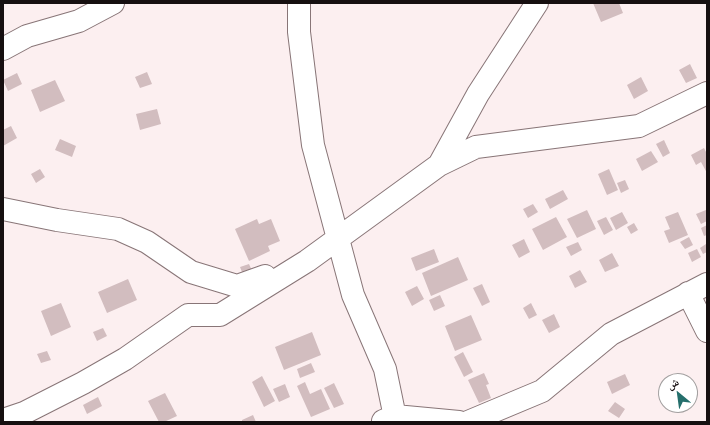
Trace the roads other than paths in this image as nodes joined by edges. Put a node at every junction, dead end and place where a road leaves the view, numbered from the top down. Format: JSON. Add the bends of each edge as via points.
{"nodes":[{"id":1,"x":113,"y":3,"type":"edge"},
{"id":2,"x":299,"y":3,"type":"edge"},
{"id":3,"x":537,"y":3,"type":"edge"},
{"id":4,"x":3,"y":48,"type":"edge"},
{"id":5,"x":707,"y":93,"type":"edge"},
{"id":6,"x":439,"y":165,"type":"junction"},
{"id":7,"x":3,"y":209,"type":"edge"},
{"id":8,"x":337,"y":239,"type":"junction"},
{"id":9,"x":307,"y":261,"type":"junction"},
{"id":10,"x":698,"y":289,"type":"edge"},
{"id":11,"x":707,"y":331,"type":"edge"},
{"id":12,"x":26,"y":417,"type":"edge"},
{"id":13,"x":3,"y":420,"type":"edge"},
{"id":14,"x":391,"y":420,"type":"edge"},
{"id":15,"x":459,"y":422,"type":"edge"},
{"id":16,"x":468,"y":422,"type":"edge"}],
"edges":[{"from":1,"to":4,"type":"street","via":[[79,21],[27,36]]},
{"from":2,"to":8,"type":"street","via":[[299,32],[313,145]]},
{"from":3,"to":6,"type":"street","via":[[478,94]]},
{"from":5,"to":6,"type":"street","via":[[639,126],[476,147]]},
{"from":6,"to":8,"type":"street"},
{"from":7,"to":9,"type":"street","via":[[118,229],[147,242],[191,272],[237,286]]},
{"from":8,"to":9,"type":"street"},
{"from":8,"to":14,"type":"street","via":[[353,295],[385,369]]},
{"from":9,"to":12,"type":"street","via":[[220,315],[188,315],[113,366]]},
{"from":10,"to":11,"type":"street"},
{"from":10,"to":16,"type":"street","via":[[611,334],[542,391]]},
{"from":12,"to":13,"type":"street"},
{"from":14,"to":15,"type":"street"}]}
